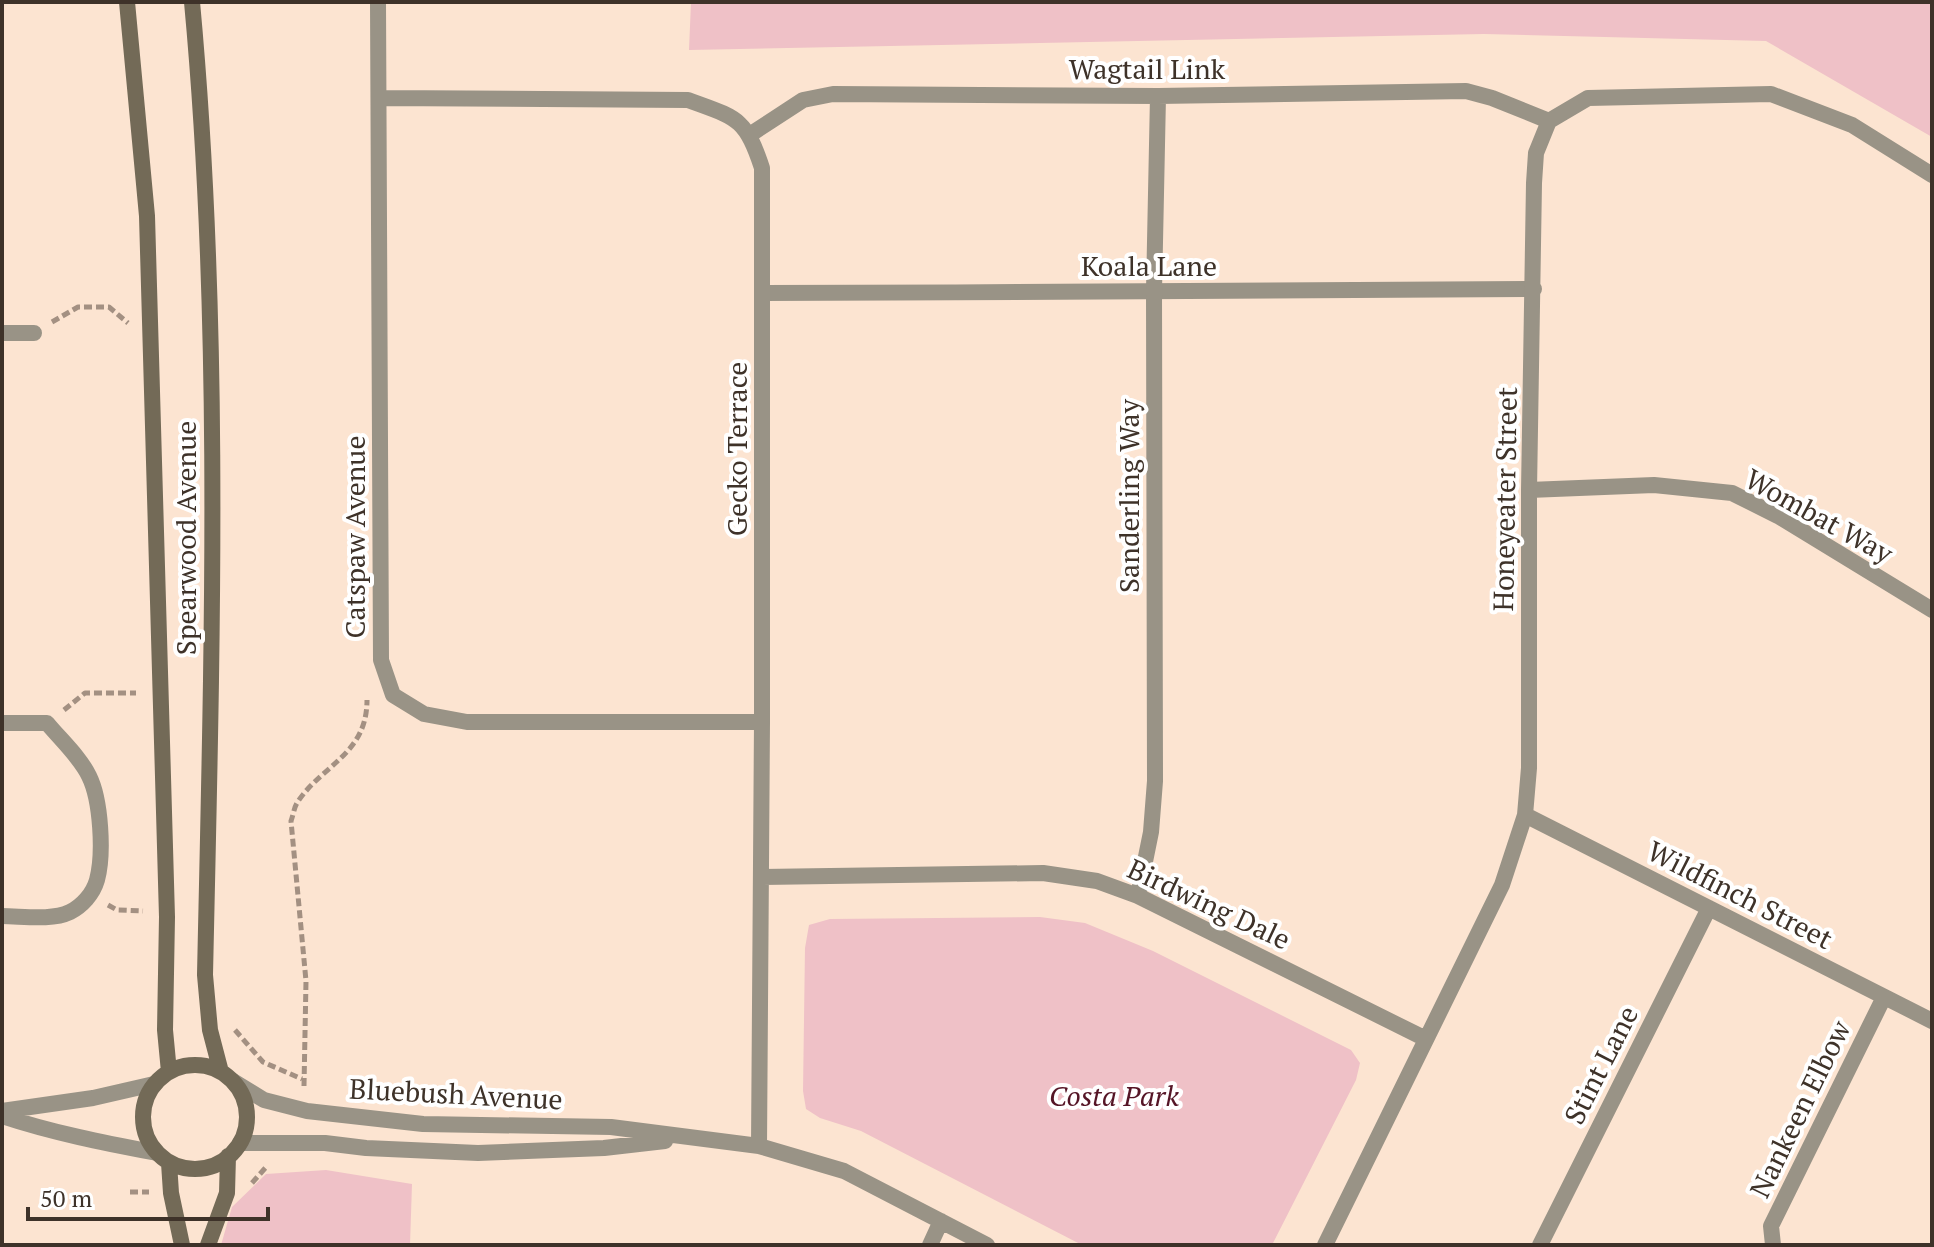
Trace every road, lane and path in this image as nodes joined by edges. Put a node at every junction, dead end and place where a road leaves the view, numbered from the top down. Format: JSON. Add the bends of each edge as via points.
{"nodes":[{"id":1,"x":127,"y":2,"type":"edge"},
{"id":2,"x":192,"y":2,"type":"edge"},
{"id":3,"x":378,"y":2,"type":"edge"},
{"id":4,"x":1158,"y":96,"type":"junction"},
{"id":5,"x":380,"y":98,"type":"junction"},
{"id":6,"x":1549,"y":121,"type":"junction"},
{"id":7,"x":751,"y":134,"type":"junction"},
{"id":8,"x":1932,"y":175,"type":"edge"},
{"id":9,"x":1534,"y":289,"type":"junction"},
{"id":10,"x":1154,"y":291,"type":"junction"},
{"id":11,"x":763,"y":293,"type":"junction"},
{"id":12,"x":135,"y":329,"type":"dead end"},
{"id":13,"x":2,"y":333,"type":"edge"},
{"id":14,"x":34,"y":333,"type":"joint"},
{"id":15,"x":1529,"y":490,"type":"junction"},
{"id":16,"x":1932,"y":610,"type":"edge"},
{"id":17,"x":137,"y":693,"type":"dead end"},
{"id":18,"x":367,"y":695,"type":"dead end"},
{"id":19,"x":762,"y":722,"type":"junction"},
{"id":20,"x":2,"y":723,"type":"edge"},
{"id":21,"x":47,"y":723,"type":"junction"},
{"id":22,"x":1525,"y":815,"type":"junction"},
{"id":23,"x":762,"y":877,"type":"junction"},
{"id":24,"x":89,"y":896,"type":"junction"},
{"id":25,"x":1138,"y":896,"type":"junction"},
{"id":26,"x":1709,"y":908,"type":"junction"},
{"id":27,"x":143,"y":911,"type":"dead end"},
{"id":28,"x":2,"y":916,"type":"edge"},
{"id":29,"x":1884,"y":997,"type":"junction"},
{"id":30,"x":1932,"y":1021,"type":"edge"},
{"id":31,"x":1426,"y":1039,"type":"junction"},
{"id":32,"x":169,"y":1072,"type":"junction"},
{"id":33,"x":227,"y":1076,"type":"junction"},
{"id":34,"x":303,"y":1079,"type":"dead end"},
{"id":35,"x":154,"y":1084,"type":"junction"},
{"id":36,"x":2,"y":1114,"type":"edge"},
{"id":37,"x":682,"y":1138,"type":"junction"},
{"id":38,"x":240,"y":1143,"type":"junction"},
{"id":39,"x":759,"y":1146,"type":"junction"},
{"id":40,"x":228,"y":1156,"type":"junction"},
{"id":41,"x":163,"y":1158,"type":"junction"},
{"id":42,"x":941,"y":1221,"type":"junction"},
{"id":43,"x":182,"y":1245,"type":"edge"},
{"id":44,"x":208,"y":1245,"type":"edge"},
{"id":45,"x":930,"y":1245,"type":"edge"},
{"id":46,"x":987,"y":1245,"type":"edge"},
{"id":47,"x":1325,"y":1245,"type":"edge"},
{"id":48,"x":1540,"y":1245,"type":"edge"},
{"id":49,"x":1773,"y":1245,"type":"edge"}],
"edges":[{"from":1,"to":32,"type":"main road","name":"Spearwood Avenue","via":[[147,216]]},
{"from":2,"to":33,"type":"main road","name":"Spearwood Avenue","via":[[210,299],[214,598],[205,975],[210,1030]]},
{"from":3,"to":5,"type":"street","name":"Catspaw Avenue"},
{"from":4,"to":6,"type":"street","name":"Wagtail Link","via":[[1466,91]]},
{"from":4,"to":7,"type":"street","name":"Wagtail Link","via":[[833,94],[803,100]]},
{"from":4,"to":10,"type":"street","name":"Sanderling Way"},
{"from":5,"to":7,"type":"street","via":[[688,100],[730,116]]},
{"from":5,"to":19,"type":"street","name":"Catspaw Avenue","via":[[381,660],[393,695],[424,714],[467,722]]},
{"from":6,"to":8,"type":"street","via":[[1588,98],[1771,94],[1852,125]]},
{"from":6,"to":9,"type":"street","name":"Honeyeater Street","via":[[1536,153]]},
{"from":7,"to":11,"type":"street","name":"Gecko Terrace","via":[[762,168]]},
{"from":9,"to":10,"type":"street","name":"Koala Lane"},
{"from":9,"to":15,"type":"street","name":"Honeyeater Street"},
{"from":10,"to":11,"type":"street","name":"Koala Lane"},
{"from":10,"to":25,"type":"street","name":"Sanderling Way","via":[[1155,781]]},
{"from":11,"to":19,"type":"street","name":"Gecko Terrace"},
{"from":12,"to":14,"type":"path","via":[[109,307],[78,307]]},
{"from":13,"to":14,"type":"street"},
{"from":15,"to":16,"type":"street","name":"Wombat Way","via":[[1654,485],[1732,493]]},
{"from":15,"to":22,"type":"street","name":"Honeyeater Street"},
{"from":17,"to":21,"type":"path","via":[[85,693]]},
{"from":18,"to":34,"type":"path","via":[[360,735],[297,804],[291,821],[306,981]]},
{"from":19,"to":23,"type":"street","name":"Gecko Terrace"},
{"from":20,"to":21,"type":"street"},
{"from":21,"to":24,"type":"street","via":[[95,788],[100,829],[97,880]]},
{"from":22,"to":26,"type":"street","name":"Wildfinch Street"},
{"from":22,"to":31,"type":"street","name":"Honeyeater Street","via":[[1502,885]]},
{"from":23,"to":25,"type":"street","name":"Birdwing Dale","via":[[1043,873],[1097,881]]},
{"from":23,"to":39,"type":"street","name":"Gecko Terrace"},
{"from":24,"to":27,"type":"path","via":[[117,910]]},
{"from":24,"to":28,"type":"street","via":[[66,914]]},
{"from":25,"to":31,"type":"street","name":"Birdwing Dale"},
{"from":26,"to":29,"type":"street","name":"Wildfinch Street"},
{"from":26,"to":48,"type":"street","name":"Stint Lane"},
{"from":29,"to":30,"type":"street","name":"Wildfinch Street"},
{"from":29,"to":49,"type":"street","name":"Nankeen Elbow","via":[[1771,1226]]},
{"from":31,"to":47,"type":"street","name":"Honeyeater Street"},
{"from":32,"to":33,"type":"main road","via":[[204,1065]]},
{"from":32,"to":35,"type":"main road"},
{"from":33,"to":37,"type":"street","name":"Bluebush Avenue","via":[[264,1100],[307,1111],[423,1124],[611,1127]]},
{"from":33,"to":38,"type":"main road","via":[[245,1105]]},
{"from":35,"to":36,"type":"street"},
{"from":35,"to":41,"type":"main road","via":[[142,1119],[150,1143]]},
{"from":36,"to":41,"type":"street","via":[[49,1132]]},
{"from":37,"to":38,"type":"street","name":"Bluebush Avenue","via":[[604,1148],[478,1153]]},
{"from":37,"to":39,"type":"street","name":"Bluebush Avenue"},
{"from":38,"to":40,"type":"main road"},
{"from":39,"to":42,"type":"street","name":"Bluebush Avenue","via":[[844,1171]]},
{"from":40,"to":41,"type":"main road","via":[[192,1168]]},
{"from":40,"to":44,"type":"main road","via":[[227,1193]]},
{"from":41,"to":43,"type":"main road"},
{"from":42,"to":45,"type":"street"},
{"from":42,"to":46,"type":"street","name":"Bluebush Avenue"}]}
